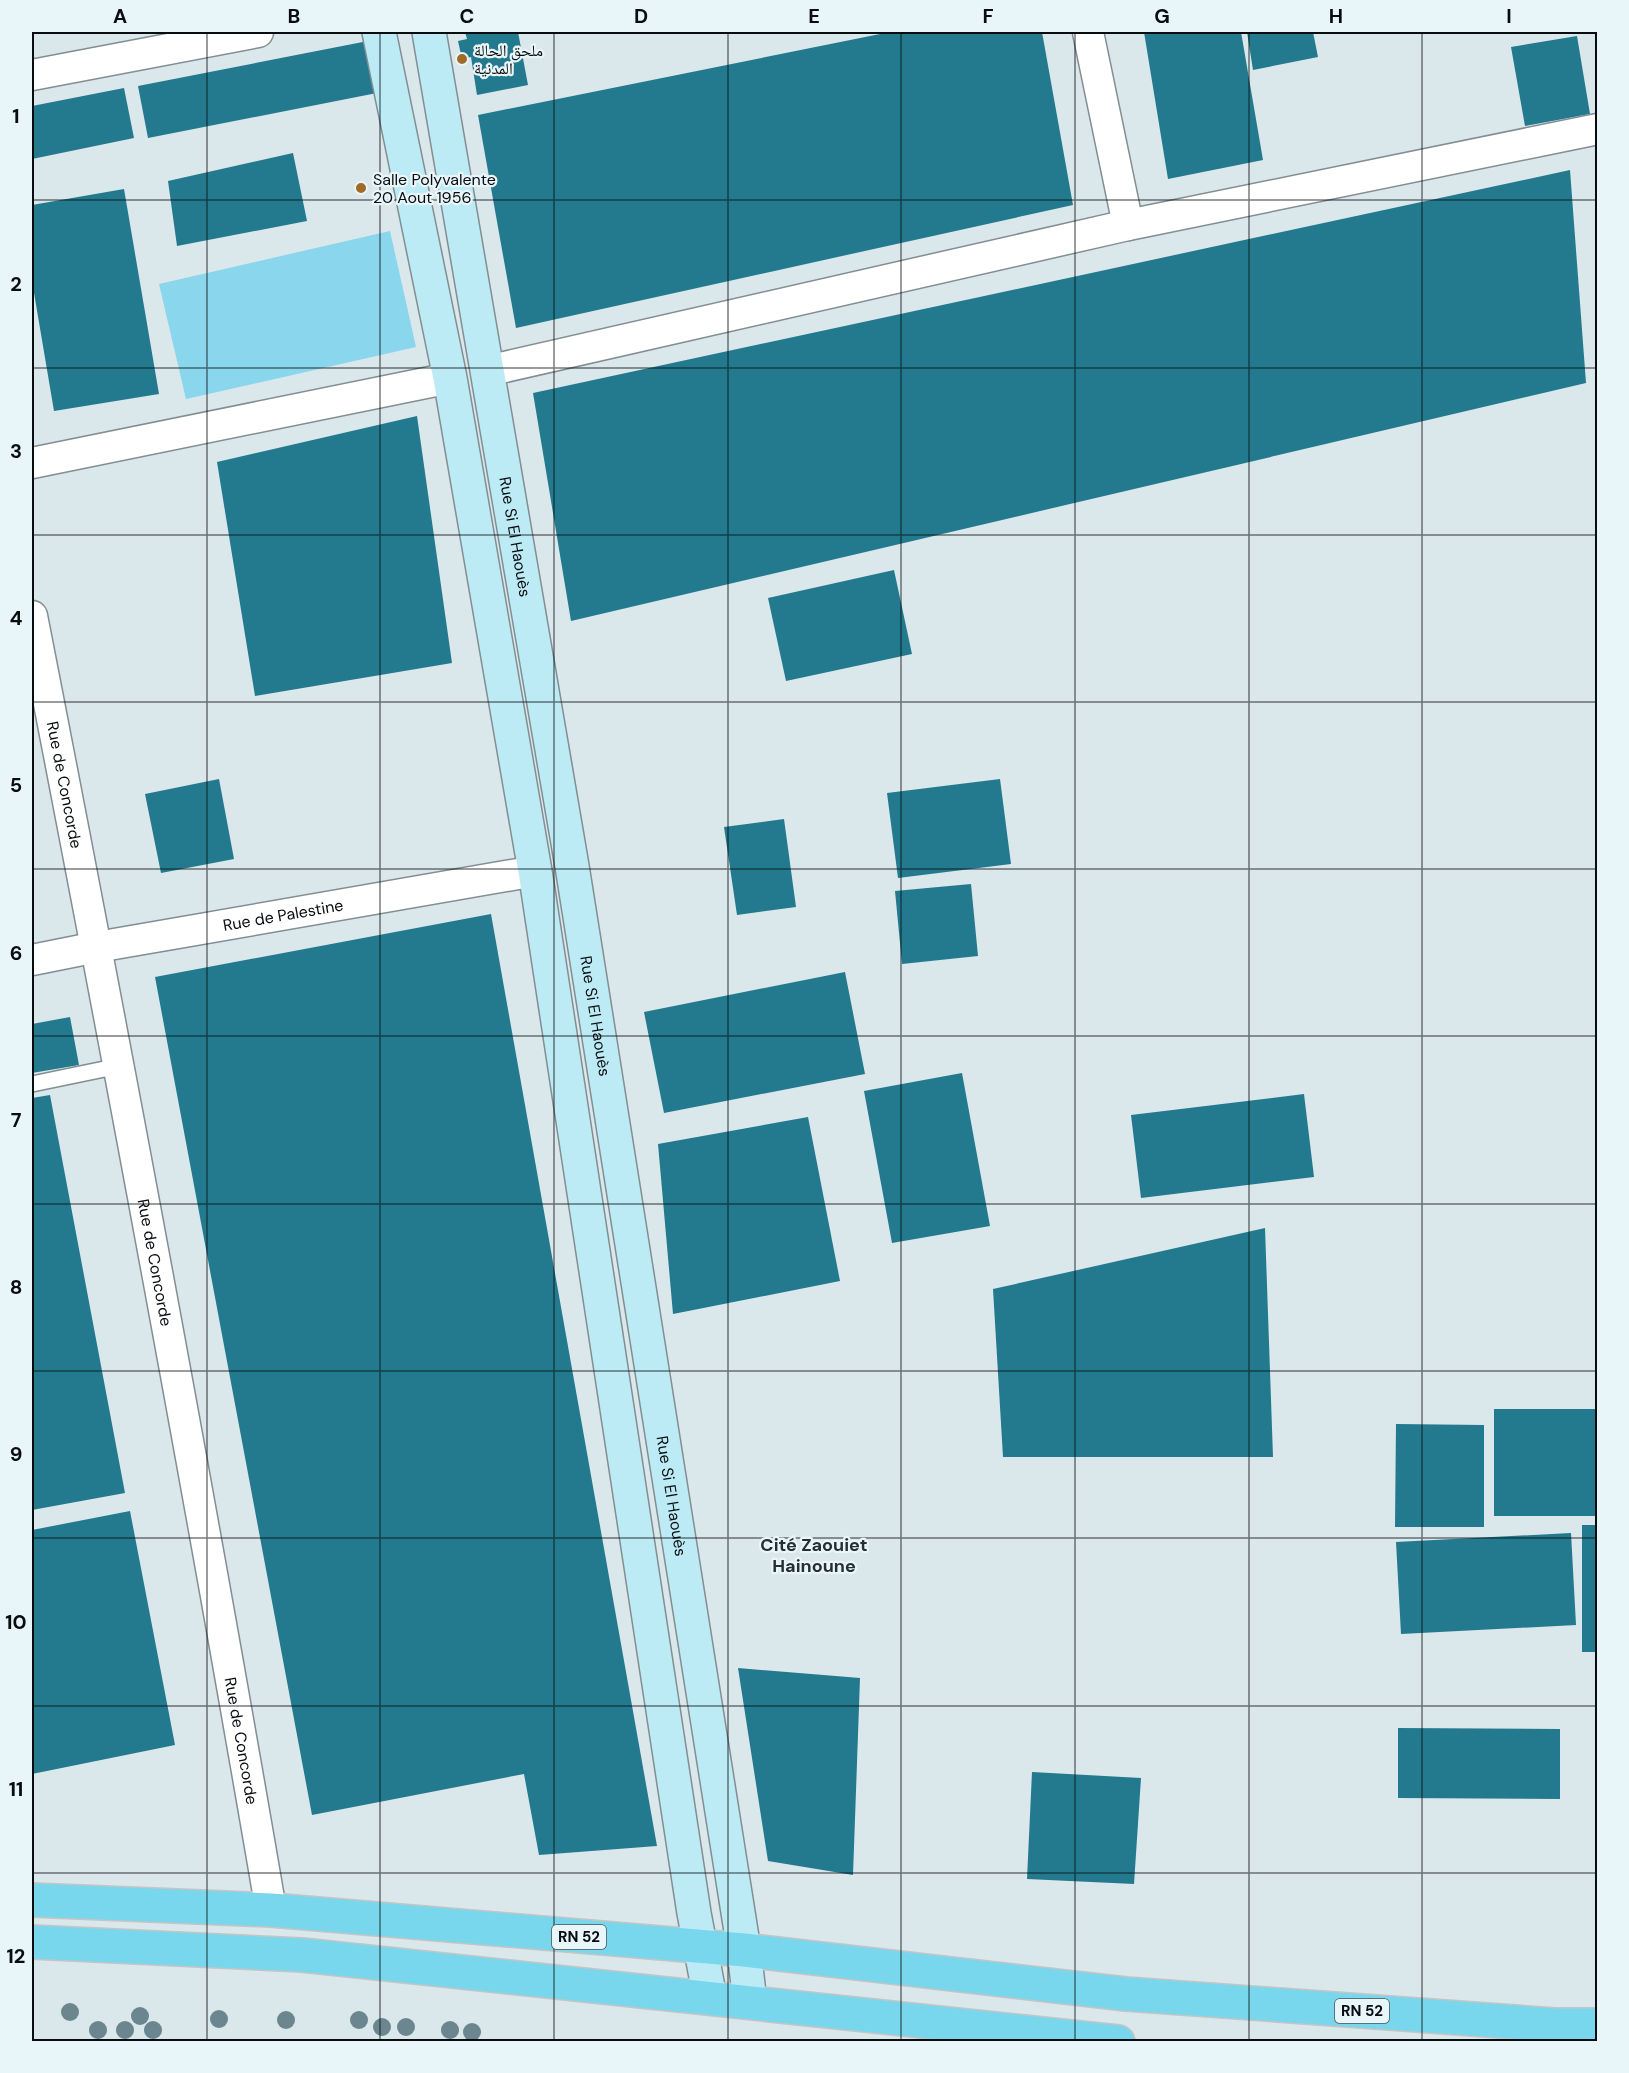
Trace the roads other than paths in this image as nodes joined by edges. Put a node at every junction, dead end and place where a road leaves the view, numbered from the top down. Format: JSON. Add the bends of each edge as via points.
{"nodes":[{"id":1,"x":258,"y":32,"type":"edge"},
{"id":2,"x":379,"y":32,"type":"edge"},
{"id":3,"x":429,"y":32,"type":"edge"},
{"id":4,"x":1088,"y":32,"type":"edge"},
{"id":5,"x":32,"y":75,"type":"edge"},
{"id":6,"x":1598,"y":129,"type":"edge"},
{"id":7,"x":1128,"y":225,"type":"junction"},
{"id":8,"x":487,"y":371,"type":"junction"},
{"id":9,"x":450,"y":378,"type":"junction"},
{"id":10,"x":32,"y":464,"type":"edge"},
{"id":11,"x":32,"y":616,"type":"edge"},
{"id":12,"x":572,"y":866,"type":"junction"},
{"id":13,"x":535,"y":871,"type":"junction"},
{"id":14,"x":96,"y":947,"type":"junction"},
{"id":15,"x":32,"y":960,"type":"edge"},
{"id":16,"x":119,"y":1066,"type":"junction"},
{"id":17,"x":32,"y":1084,"type":"edge"},
{"id":18,"x":32,"y":1900,"type":"edge"},
{"id":19,"x":271,"y":1910,"type":"junction"},
{"id":20,"x":32,"y":1942,"type":"edge"},
{"id":21,"x":702,"y":1947,"type":"junction"},
{"id":22,"x":744,"y":1950,"type":"junction"},
{"id":23,"x":710,"y":1998,"type":"junction"},
{"id":24,"x":750,"y":2002,"type":"junction"},
{"id":25,"x":1598,"y":2008,"type":"edge"},
{"id":26,"x":1555,"y":2025,"type":"junction"},
{"id":27,"x":1598,"y":2025,"type":"edge"},
{"id":28,"x":1118,"y":2042,"type":"edge"}],
"edges":[{"from":1,"to":5,"type":"street"},
{"from":2,"to":9,"type":"street"},
{"from":3,"to":8,"type":"street","name":"Rue Si El Haouès"},
{"from":4,"to":7,"type":"street"},
{"from":6,"to":7,"type":"street"},
{"from":7,"to":8,"type":"street"},
{"from":8,"to":9,"type":"street"},
{"from":8,"to":12,"type":"street","name":"Rue Si El Haouès"},
{"from":9,"to":10,"type":"street"},
{"from":9,"to":13,"type":"street"},
{"from":11,"to":14,"type":"street","name":"Rue de Concorde"},
{"from":12,"to":13,"type":"street"},
{"from":12,"to":22,"type":"street","name":"Rue Si El Haouès"},
{"from":13,"to":14,"type":"street","name":"Rue de Palestine"},
{"from":13,"to":21,"type":"street"},
{"from":14,"to":15,"type":"street","name":"Rue de Palestine"},
{"from":14,"to":16,"type":"street","name":"Rue de Concorde"},
{"from":16,"to":17,"type":"lane"},
{"from":16,"to":19,"type":"street","name":"Rue de Concorde"},
{"from":18,"to":19,"type":"main road","number":"RN 52"},
{"from":19,"to":21,"type":"main road","number":"RN 52"},
{"from":20,"to":23,"type":"main road","via":[[302,1955]]},
{"from":21,"to":22,"type":"main road","number":"RN 52"},
{"from":21,"to":23,"type":"street"},
{"from":22,"to":24,"type":"street","name":"Rue Si El Haouès"},
{"from":22,"to":26,"type":"main road","number":"RN 52","via":[[1126,1994]]},
{"from":23,"to":24,"type":"main road"},
{"from":24,"to":28,"type":"main road"},
{"from":25,"to":26,"type":"main road"},
{"from":26,"to":27,"type":"main road","number":"RN 52"}]}
